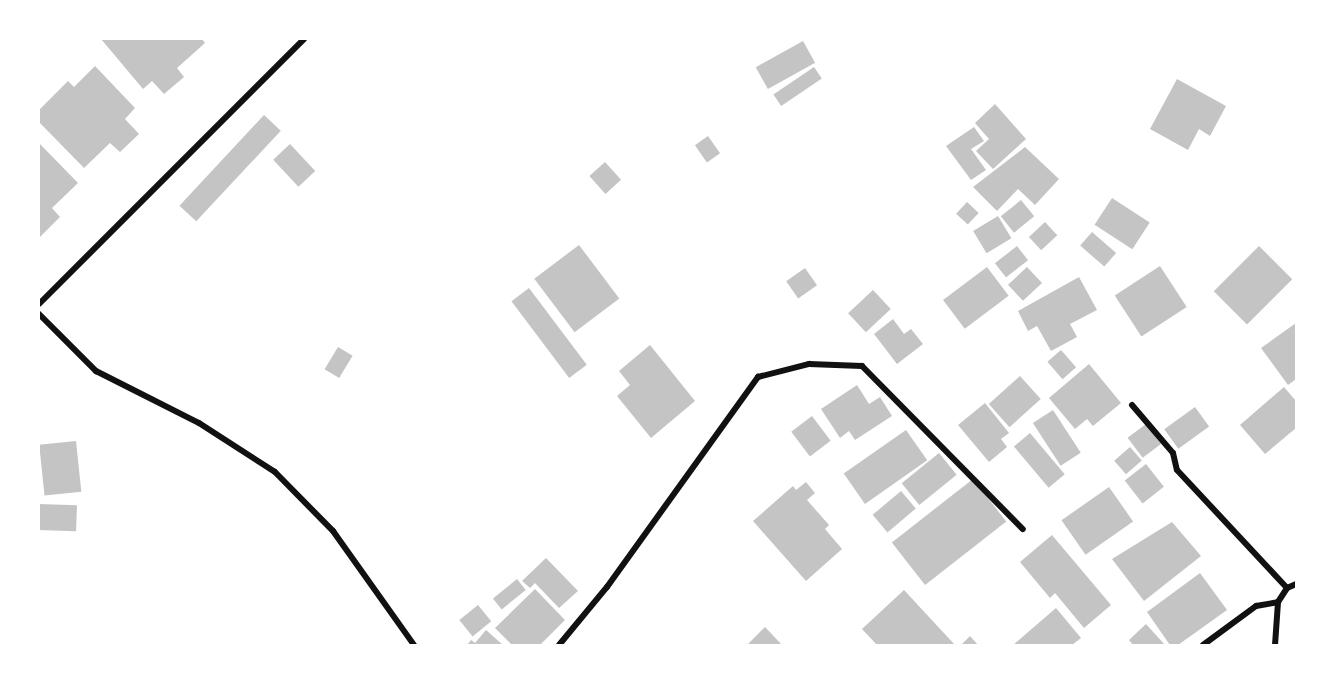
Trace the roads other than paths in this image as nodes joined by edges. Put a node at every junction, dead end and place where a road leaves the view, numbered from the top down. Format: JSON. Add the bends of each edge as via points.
{"nodes":[{"id":1,"x":304,"y":39,"type":"edge"},
{"id":2,"x":39,"y":304,"type":"edge"},
{"id":3,"x":39,"y":314,"type":"edge"},
{"id":4,"x":1132,"y":405,"type":"dead end"},
{"id":5,"x":1023,"y":529,"type":"dead end"},
{"id":6,"x":1296,"y":584,"type":"edge"},
{"id":7,"x":1287,"y":588,"type":"junction"},
{"id":8,"x":1278,"y":602,"type":"junction"},
{"id":9,"x":414,"y":645,"type":"edge"},
{"id":10,"x":559,"y":645,"type":"edge"},
{"id":11,"x":1203,"y":645,"type":"edge"},
{"id":12,"x":1275,"y":645,"type":"edge"}],
"edges":[{"from":1,"to":2,"type":"street"},
{"from":3,"to":9,"type":"street","via":[[96,371],[199,423],[275,472],[333,531]]},
{"from":4,"to":7,"type":"street","via":[[1173,453],[1177,470]]},
{"from":5,"to":10,"type":"street","via":[[862,366],[809,364],[758,377],[607,587]]},
{"from":6,"to":7,"type":"street"},
{"from":7,"to":8,"type":"street"},
{"from":8,"to":11,"type":"street","via":[[1256,606]]},
{"from":8,"to":12,"type":"street"}]}
